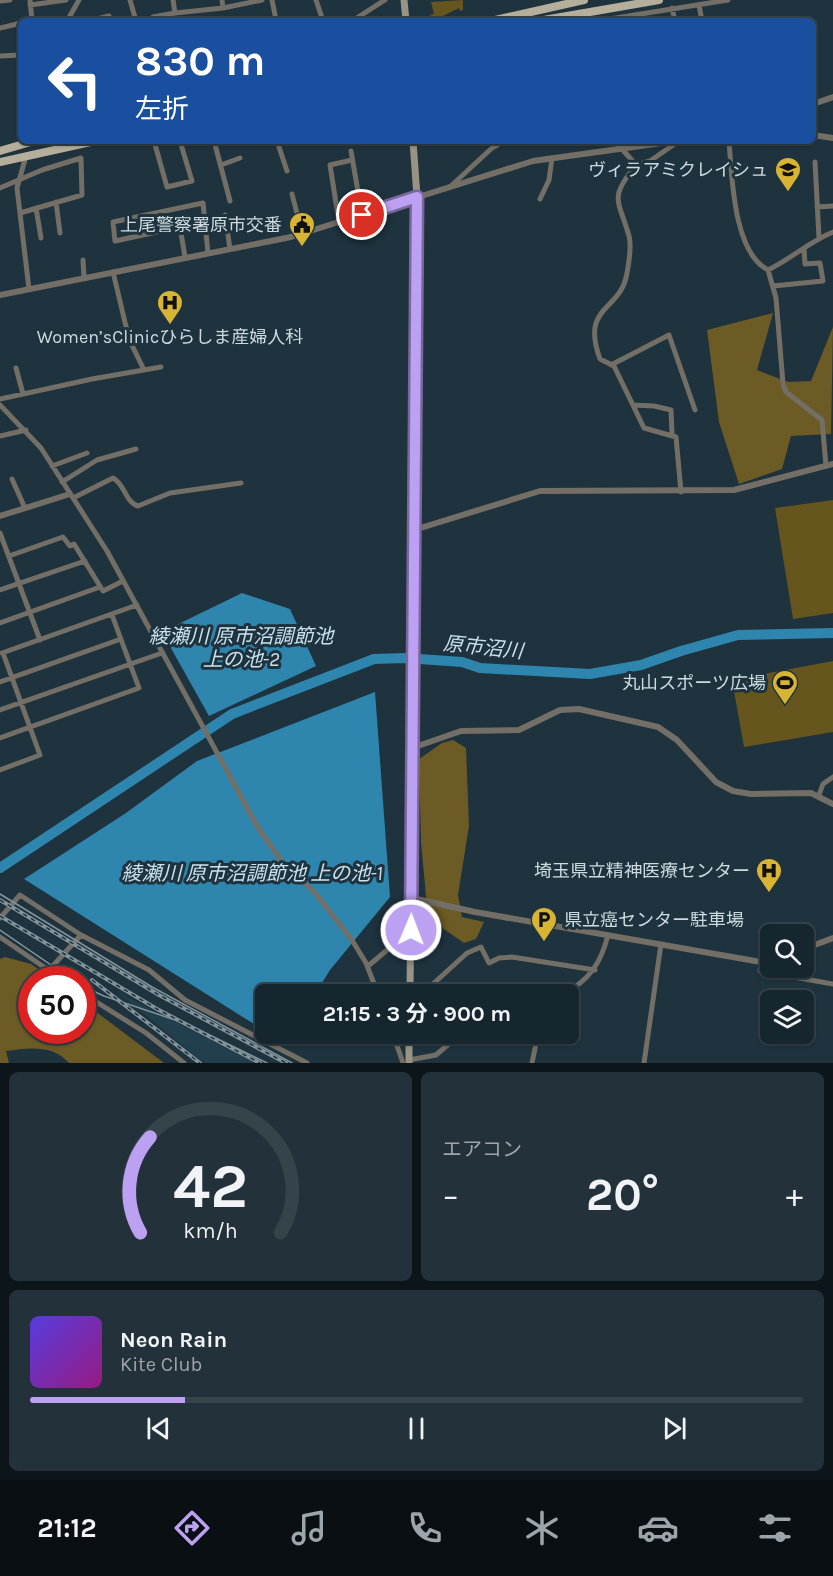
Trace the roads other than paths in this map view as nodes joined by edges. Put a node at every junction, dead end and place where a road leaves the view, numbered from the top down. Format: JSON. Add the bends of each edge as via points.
{"nodes":[{"id":1,"x":9,"y":0,"type":"edge"},
{"id":2,"x":66,"y":0,"type":"edge"},
{"id":3,"x":78,"y":0,"type":"edge"},
{"id":4,"x":86,"y":0,"type":"edge"},
{"id":5,"x":130,"y":0,"type":"edge"},
{"id":6,"x":173,"y":0,"type":"edge"},
{"id":7,"x":222,"y":0,"type":"edge"},
{"id":8,"x":262,"y":0,"type":"edge"},
{"id":9,"x":272,"y":0,"type":"edge"},
{"id":10,"x":316,"y":0,"type":"edge"},
{"id":11,"x":404,"y":0,"type":"edge"},
{"id":12,"x":584,"y":0,"type":"edge"},
{"id":13,"x":658,"y":0,"type":"edge"},
{"id":14,"x":728,"y":0,"type":"edge"},
{"id":15,"x":0,"y":1,"type":"edge"},
{"id":16,"x":381,"y":1,"type":"edge"},
{"id":17,"x":30,"y":2,"type":"edge"},
{"id":18,"x":699,"y":5,"type":"junction"},
{"id":19,"x":555,"y":6,"type":"junction"},
{"id":20,"x":223,"y":8,"type":"junction"},
{"id":21,"x":611,"y":8,"type":"junction"},
{"id":22,"x":672,"y":8,"type":"junction"},
{"id":23,"x":544,"y":9,"type":"junction"},
{"id":24,"x":175,"y":13,"type":"junction"},
{"id":25,"x":647,"y":13,"type":"junction"},
{"id":26,"x":153,"y":17,"type":"dead end"},
{"id":27,"x":558,"y":17,"type":"junction"},
{"id":28,"x":31,"y":18,"type":"edge"},
{"id":29,"x":68,"y":18,"type":"edge"},
{"id":30,"x":135,"y":18,"type":"edge"},
{"id":31,"x":276,"y":18,"type":"edge"},
{"id":32,"x":322,"y":18,"type":"edge"},
{"id":33,"x":356,"y":18,"type":"edge"},
{"id":34,"x":406,"y":18,"type":"edge"},
{"id":35,"x":504,"y":18,"type":"edge"},
{"id":36,"x":544,"y":18,"type":"edge"},
{"id":37,"x":553,"y":18,"type":"edge"},
{"id":38,"x":622,"y":18,"type":"edge"},
{"id":39,"x":649,"y":18,"type":"edge"},
{"id":40,"x":674,"y":18,"type":"edge"},
{"id":41,"x":701,"y":18,"type":"edge"},
{"id":42,"x":18,"y":23,"type":"edge"},
{"id":43,"x":0,"y":28,"type":"edge"},
{"id":44,"x":18,"y":54,"type":"edge"},
{"id":45,"x":0,"y":56,"type":"edge"},
{"id":46,"x":833,"y":97,"type":"edge"},
{"id":47,"x":816,"y":103,"type":"edge"},
{"id":48,"x":816,"y":135,"type":"edge"},
{"id":49,"x":833,"y":138,"type":"edge"},
{"id":50,"x":24,"y":144,"type":"edge"},
{"id":51,"x":81,"y":144,"type":"edge"},
{"id":52,"x":155,"y":144,"type":"edge"},
{"id":53,"x":181,"y":144,"type":"edge"},
{"id":54,"x":215,"y":144,"type":"edge"},
{"id":55,"x":278,"y":144,"type":"edge"},
{"id":56,"x":413,"y":144,"type":"edge"},
{"id":57,"x":499,"y":144,"type":"edge"},
{"id":58,"x":618,"y":144,"type":"edge"},
{"id":59,"x":654,"y":144,"type":"edge"},
{"id":60,"x":673,"y":144,"type":"edge"},
{"id":61,"x":729,"y":144,"type":"edge"},
{"id":62,"x":623,"y":148,"type":"junction"},
{"id":63,"x":351,"y":151,"type":"dead end"},
{"id":64,"x":0,"y":152,"type":"edge"},
{"id":65,"x":26,"y":156,"type":"junction"},
{"id":66,"x":240,"y":158,"type":"dead end"},
{"id":67,"x":552,"y":158,"type":"junction"},
{"id":68,"x":352,"y":160,"type":"junction"},
{"id":69,"x":0,"y":162,"type":"edge"},
{"id":70,"x":815,"y":162,"type":"dead end"},
{"id":71,"x":221,"y":165,"type":"junction"},
{"id":72,"x":636,"y":165,"type":"junction"},
{"id":73,"x":287,"y":171,"type":"dead end"},
{"id":74,"x":18,"y":182,"type":"junction"},
{"id":75,"x":452,"y":185,"type":"junction"},
{"id":76,"x":0,"y":188,"type":"edge"},
{"id":77,"x":292,"y":194,"type":"dead end"},
{"id":78,"x":417,"y":197,"type":"junction"},
{"id":79,"x":540,"y":199,"type":"dead end"},
{"id":80,"x":230,"y":201,"type":"dead end"},
{"id":81,"x":56,"y":202,"type":"junction"},
{"id":82,"x":833,"y":206,"type":"edge"},
{"id":83,"x":817,"y":207,"type":"junction"},
{"id":84,"x":36,"y":208,"type":"junction"},
{"id":85,"x":20,"y":213,"type":"junction"},
{"id":86,"x":225,"y":215,"type":"dead end"},
{"id":87,"x":362,"y":215,"type":"junction"},
{"id":88,"x":339,"y":222,"type":"junction"},
{"id":89,"x":833,"y":232,"type":"edge"},
{"id":90,"x":60,"y":233,"type":"dead end"},
{"id":91,"x":302,"y":233,"type":"junction"},
{"id":92,"x":40,"y":238,"type":"dead end"},
{"id":93,"x":819,"y":238,"type":"junction"},
{"id":94,"x":230,"y":249,"type":"junction"},
{"id":95,"x":804,"y":249,"type":"junction"},
{"id":96,"x":208,"y":253,"type":"junction"},
{"id":97,"x":185,"y":257,"type":"junction"},
{"id":98,"x":83,"y":260,"type":"dead end"},
{"id":99,"x":768,"y":270,"type":"junction"},
{"id":100,"x":113,"y":272,"type":"junction"},
{"id":101,"x":84,"y":278,"type":"junction"},
{"id":102,"x":773,"y":286,"type":"junction"},
{"id":103,"x":29,"y":289,"type":"junction"},
{"id":104,"x":0,"y":295,"type":"edge"},
{"id":105,"x":610,"y":365,"type":"junction"},
{"id":106,"x":161,"y":367,"type":"dead end"},
{"id":107,"x":16,"y":368,"type":"dead end"},
{"id":108,"x":144,"y":370,"type":"junction"},
{"id":109,"x":23,"y":394,"type":"junction"},
{"id":110,"x":0,"y":399,"type":"edge"},
{"id":111,"x":0,"y":405,"type":"edge"},
{"id":112,"x":633,"y":405,"type":"junction"},
{"id":113,"x":695,"y":411,"type":"dead end"},
{"id":114,"x":26,"y":430,"type":"junction"},
{"id":115,"x":672,"y":434,"type":"junction"},
{"id":116,"x":0,"y":436,"type":"edge"},
{"id":117,"x":136,"y":449,"type":"dead end"},
{"id":118,"x":87,"y":453,"type":"dead end"},
{"id":119,"x":830,"y":465,"type":"edge"},
{"id":120,"x":52,"y":466,"type":"junction"},
{"id":121,"x":12,"y":479,"type":"dead end"},
{"id":122,"x":62,"y":482,"type":"junction"},
{"id":123,"x":241,"y":483,"type":"dead end"},
{"id":124,"x":681,"y":492,"type":"junction"},
{"id":125,"x":72,"y":496,"type":"junction"},
{"id":126,"x":25,"y":508,"type":"junction"},
{"id":127,"x":0,"y":516,"type":"edge"},
{"id":128,"x":414,"y":530,"type":"junction"},
{"id":129,"x":0,"y":533,"type":"edge"},
{"id":130,"x":9,"y":556,"type":"junction"},
{"id":131,"x":85,"y":561,"type":"junction"},
{"id":132,"x":123,"y":581,"type":"junction"},
{"id":133,"x":19,"y":583,"type":"junction"},
{"id":134,"x":100,"y":587,"type":"junction"},
{"id":135,"x":0,"y":590,"type":"edge"},
{"id":136,"x":137,"y":605,"type":"junction"},
{"id":137,"x":29,"y":612,"type":"junction"},
{"id":138,"x":112,"y":615,"type":"junction"},
{"id":139,"x":0,"y":623,"type":"edge"},
{"id":140,"x":121,"y":639,"type":"junction"},
{"id":141,"x":40,"y":640,"type":"junction"},
{"id":142,"x":2,"y":653,"type":"edge"},
{"id":143,"x":162,"y":653,"type":"junction"},
{"id":144,"x":131,"y":664,"type":"junction"},
{"id":145,"x":12,"y":678,"type":"junction"},
{"id":146,"x":0,"y":682,"type":"edge"},
{"id":147,"x":21,"y":702,"type":"junction"},
{"id":148,"x":0,"y":711,"type":"edge"},
{"id":149,"x":30,"y":728,"type":"junction"},
{"id":150,"x":0,"y":738,"type":"edge"},
{"id":151,"x":412,"y":748,"type":"junction"},
{"id":152,"x":0,"y":770,"type":"edge"},
{"id":153,"x":833,"y":777,"type":"edge"},
{"id":154,"x":819,"y":795,"type":"junction"},
{"id":155,"x":833,"y":804,"type":"edge"},
{"id":156,"x":412,"y":898,"type":"junction"},
{"id":157,"x":0,"y":918,"type":"edge"},
{"id":158,"x":411,"y":930,"type":"junction"},
{"id":159,"x":81,"y":935,"type":"junction"},
{"id":160,"x":608,"y":935,"type":"junction"},
{"id":161,"x":0,"y":937,"type":"edge"},
{"id":162,"x":833,"y":938,"type":"edge"},
{"id":163,"x":661,"y":944,"type":"junction"},
{"id":164,"x":814,"y":945,"type":"edge"},
{"id":165,"x":760,"y":962,"type":"edge"},
{"id":166,"x":43,"y":966,"type":"edge"},
{"id":167,"x":53,"y":966,"type":"edge"},
{"id":168,"x":368,"y":966,"type":"junction"},
{"id":169,"x":595,"y":970,"type":"junction"},
{"id":170,"x":801,"y":978,"type":"edge"},
{"id":171,"x":374,"y":984,"type":"edge"},
{"id":172,"x":410,"y":984,"type":"edge"},
{"id":173,"x":433,"y":984,"type":"edge"},
{"id":174,"x":579,"y":984,"type":"edge"},
{"id":175,"x":833,"y":984,"type":"edge"},
{"id":176,"x":96,"y":1002,"type":"edge"},
{"id":177,"x":398,"y":1044,"type":"edge"},
{"id":178,"x":408,"y":1044,"type":"edge"},
{"id":179,"x":449,"y":1044,"type":"edge"},
{"id":180,"x":535,"y":1044,"type":"edge"},
{"id":181,"x":407,"y":1062,"type":"edge"},
{"id":182,"x":184,"y":1063,"type":"edge"},
{"id":183,"x":307,"y":1063,"type":"edge"},
{"id":184,"x":532,"y":1063,"type":"edge"},
{"id":185,"x":644,"y":1063,"type":"edge"}],
"edges":[{"from":1,"to":15,"type":"street"},
{"from":2,"to":17,"type":"street"},
{"from":3,"to":4,"type":"street"},
{"from":3,"to":29,"type":"street"},
{"from":5,"to":30,"type":"street"},
{"from":6,"to":24,"type":"street"},
{"from":7,"to":20,"type":"street"},
{"from":8,"to":20,"type":"street"},
{"from":9,"to":31,"type":"street"},
{"from":10,"to":32,"type":"street"},
{"from":11,"to":34,"type":"main road"},
{"from":12,"to":19,"type":"main road"},
{"from":13,"to":21,"type":"main road"},
{"from":14,"to":18,"type":"street"},
{"from":16,"to":33,"type":"street"},
{"from":17,"to":28,"type":"street"},
{"from":18,"to":22,"type":"street"},
{"from":18,"to":41,"type":"street"},
{"from":19,"to":23,"type":"main road"},
{"from":19,"to":27,"type":"main road","via":[[552,13]]},
{"from":20,"to":24,"type":"street"},
{"from":21,"to":27,"type":"main road"},
{"from":21,"to":38,"type":"street"},
{"from":22,"to":25,"type":"street"},
{"from":22,"to":40,"type":"street"},
{"from":23,"to":35,"type":"main road"},
{"from":23,"to":36,"type":"main road","via":[[549,13]]},
{"from":24,"to":26,"type":"street"},
{"from":25,"to":38,"type":"street"},
{"from":25,"to":39,"type":"street"},
{"from":27,"to":37,"type":"main road"},
{"from":42,"to":43,"type":"street"},
{"from":44,"to":45,"type":"street"},
{"from":46,"to":47,"type":"street"},
{"from":48,"to":49,"type":"street"},
{"from":50,"to":64,"type":"main road"},
{"from":51,"to":65,"type":"main road"},
{"from":52,"to":53,"type":"street","via":[[167,187],[192,181]]},
{"from":54,"to":71,"type":"street"},
{"from":55,"to":73,"type":"street"},
{"from":56,"to":78,"type":"main road"},
{"from":57,"to":75,"type":"street"},
{"from":58,"to":62,"type":"street"},
{"from":59,"to":62,"type":"street"},
{"from":60,"to":72,"type":"street","via":[[650,161]]},
{"from":61,"to":99,"type":"street","via":[[736,219],[759,265]]},
{"from":62,"to":67,"type":"street"},
{"from":62,"to":72,"type":"street"},
{"from":63,"to":68,"type":"street"},
{"from":65,"to":69,"type":"main road"},
{"from":65,"to":74,"type":"street"},
{"from":66,"to":71,"type":"street"},
{"from":67,"to":75,"type":"street"},
{"from":67,"to":79,"type":"street","via":[[549,180]]},
{"from":68,"to":87,"type":"street"},
{"from":68,"to":88,"type":"street","via":[[330,165]]},
{"from":70,"to":83,"type":"street"},
{"from":71,"to":80,"type":"street"},
{"from":72,"to":105,"type":"street","via":[[618,195],[619,210],[630,238],[625,284],[597,317],[593,334],[600,359]]},
{"from":74,"to":76,"type":"street"},
{"from":74,"to":81,"type":"street","via":[[81,158],[82,195]]},
{"from":74,"to":85,"type":"street"},
{"from":75,"to":78,"type":"street"},
{"from":77,"to":91,"type":"street"},
{"from":78,"to":87,"type":"street"},
{"from":78,"to":128,"type":"main road"},
{"from":81,"to":84,"type":"street"},
{"from":81,"to":90,"type":"street"},
{"from":82,"to":83,"type":"street"},
{"from":83,"to":93,"type":"street"},
{"from":84,"to":85,"type":"street"},
{"from":84,"to":92,"type":"street"},
{"from":85,"to":103,"type":"street"},
{"from":86,"to":94,"type":"street"},
{"from":87,"to":88,"type":"street"},
{"from":88,"to":91,"type":"street"},
{"from":89,"to":93,"type":"street"},
{"from":91,"to":94,"type":"street"},
{"from":93,"to":95,"type":"street"},
{"from":94,"to":96,"type":"street"},
{"from":95,"to":99,"type":"street"},
{"from":95,"to":102,"type":"street","via":[[805,264],[820,263],[823,281]]},
{"from":96,"to":97,"type":"street"},
{"from":96,"to":97,"type":"street","via":[[204,203],[113,222],[115,241],[180,227]]},
{"from":97,"to":100,"type":"street"},
{"from":98,"to":101,"type":"street"},
{"from":99,"to":102,"type":"street"},
{"from":100,"to":101,"type":"street"},
{"from":100,"to":108,"type":"street","via":[[129,339]]},
{"from":101,"to":103,"type":"street"},
{"from":102,"to":119,"type":"street","via":[[783,384],[786,392],[822,420]]},
{"from":103,"to":104,"type":"street"},
{"from":105,"to":112,"type":"street"},
{"from":105,"to":113,"type":"street","via":[[669,335]]},
{"from":106,"to":108,"type":"street"},
{"from":107,"to":109,"type":"street"},
{"from":108,"to":109,"type":"street"},
{"from":109,"to":110,"type":"street"},
{"from":111,"to":114,"type":"street"},
{"from":112,"to":115,"type":"street","via":[[644,428]]},
{"from":112,"to":115,"type":"street","via":[[671,411]]},
{"from":114,"to":116,"type":"street"},
{"from":114,"to":120,"type":"street"},
{"from":115,"to":124,"type":"street","via":[[678,441]]},
{"from":117,"to":122,"type":"street","via":[[97,460]]},
{"from":118,"to":120,"type":"street"},
{"from":119,"to":124,"type":"street","via":[[752,487]]},
{"from":120,"to":122,"type":"street"},
{"from":121,"to":126,"type":"street"},
{"from":122,"to":125,"type":"street"},
{"from":123,"to":125,"type":"street","via":[[170,493],[138,506],[131,503],[120,482],[113,478]]},
{"from":124,"to":128,"type":"street","via":[[540,491]]},
{"from":125,"to":126,"type":"street"},
{"from":125,"to":132,"type":"street"},
{"from":126,"to":127,"type":"street"},
{"from":128,"to":151,"type":"main road"},
{"from":129,"to":130,"type":"street"},
{"from":130,"to":131,"type":"street","via":[[63,537],[70,546],[74,544]]},
{"from":130,"to":133,"type":"street"},
{"from":131,"to":133,"type":"street"},
{"from":131,"to":134,"type":"street"},
{"from":132,"to":134,"type":"street","via":[[103,591]]},
{"from":132,"to":136,"type":"street"},
{"from":133,"to":135,"type":"street"},
{"from":133,"to":137,"type":"street"},
{"from":134,"to":137,"type":"street"},
{"from":136,"to":138,"type":"street"},
{"from":136,"to":143,"type":"street"},
{"from":137,"to":139,"type":"street"},
{"from":137,"to":141,"type":"street"},
{"from":138,"to":140,"type":"street"},
{"from":138,"to":141,"type":"street"},
{"from":140,"to":144,"type":"street"},
{"from":140,"to":145,"type":"street"},
{"from":141,"to":142,"type":"street"},
{"from":142,"to":145,"type":"street"},
{"from":143,"to":144,"type":"street"},
{"from":143,"to":168,"type":"street","via":[[257,826],[282,862],[323,902]]},
{"from":144,"to":147,"type":"street"},
{"from":144,"to":149,"type":"street","via":[[139,688]]},
{"from":145,"to":146,"type":"street"},
{"from":145,"to":147,"type":"street"},
{"from":147,"to":148,"type":"street"},
{"from":147,"to":149,"type":"street"},
{"from":149,"to":150,"type":"street"},
{"from":149,"to":152,"type":"street","via":[[40,754]]},
{"from":151,"to":154,"type":"street","via":[[460,731],[519,730],[560,710],[579,709],[658,727],[716,782],[733,791]]},
{"from":151,"to":156,"type":"main road"},
{"from":153,"to":154,"type":"street","via":[[823,784]]},
{"from":154,"to":155,"type":"street"},
{"from":156,"to":158,"type":"main road"},
{"from":156,"to":160,"type":"street"},
{"from":157,"to":159,"type":"street","via":[[20,895]]},
{"from":158,"to":168,"type":"street"},
{"from":158,"to":172,"type":"main road"},
{"from":159,"to":167,"type":"street"},
{"from":159,"to":183,"type":"street","via":[[149,970],[185,1000]]},
{"from":160,"to":163,"type":"street"},
{"from":160,"to":169,"type":"street"},
{"from":161,"to":166,"type":"street"},
{"from":162,"to":164,"type":"street"},
{"from":163,"to":165,"type":"street"},
{"from":163,"to":185,"type":"street"},
{"from":168,"to":171,"type":"street"},
{"from":169,"to":173,"type":"street","via":[[512,957],[489,963],[481,947],[467,953]]},
{"from":169,"to":174,"type":"street"},
{"from":170,"to":175,"type":"street"},
{"from":176,"to":182,"type":"street"},
{"from":177,"to":181,"type":"street"},
{"from":178,"to":181,"type":"main road"},
{"from":179,"to":181,"type":"street","via":[[436,1055]]},
{"from":180,"to":184,"type":"street"}]}
